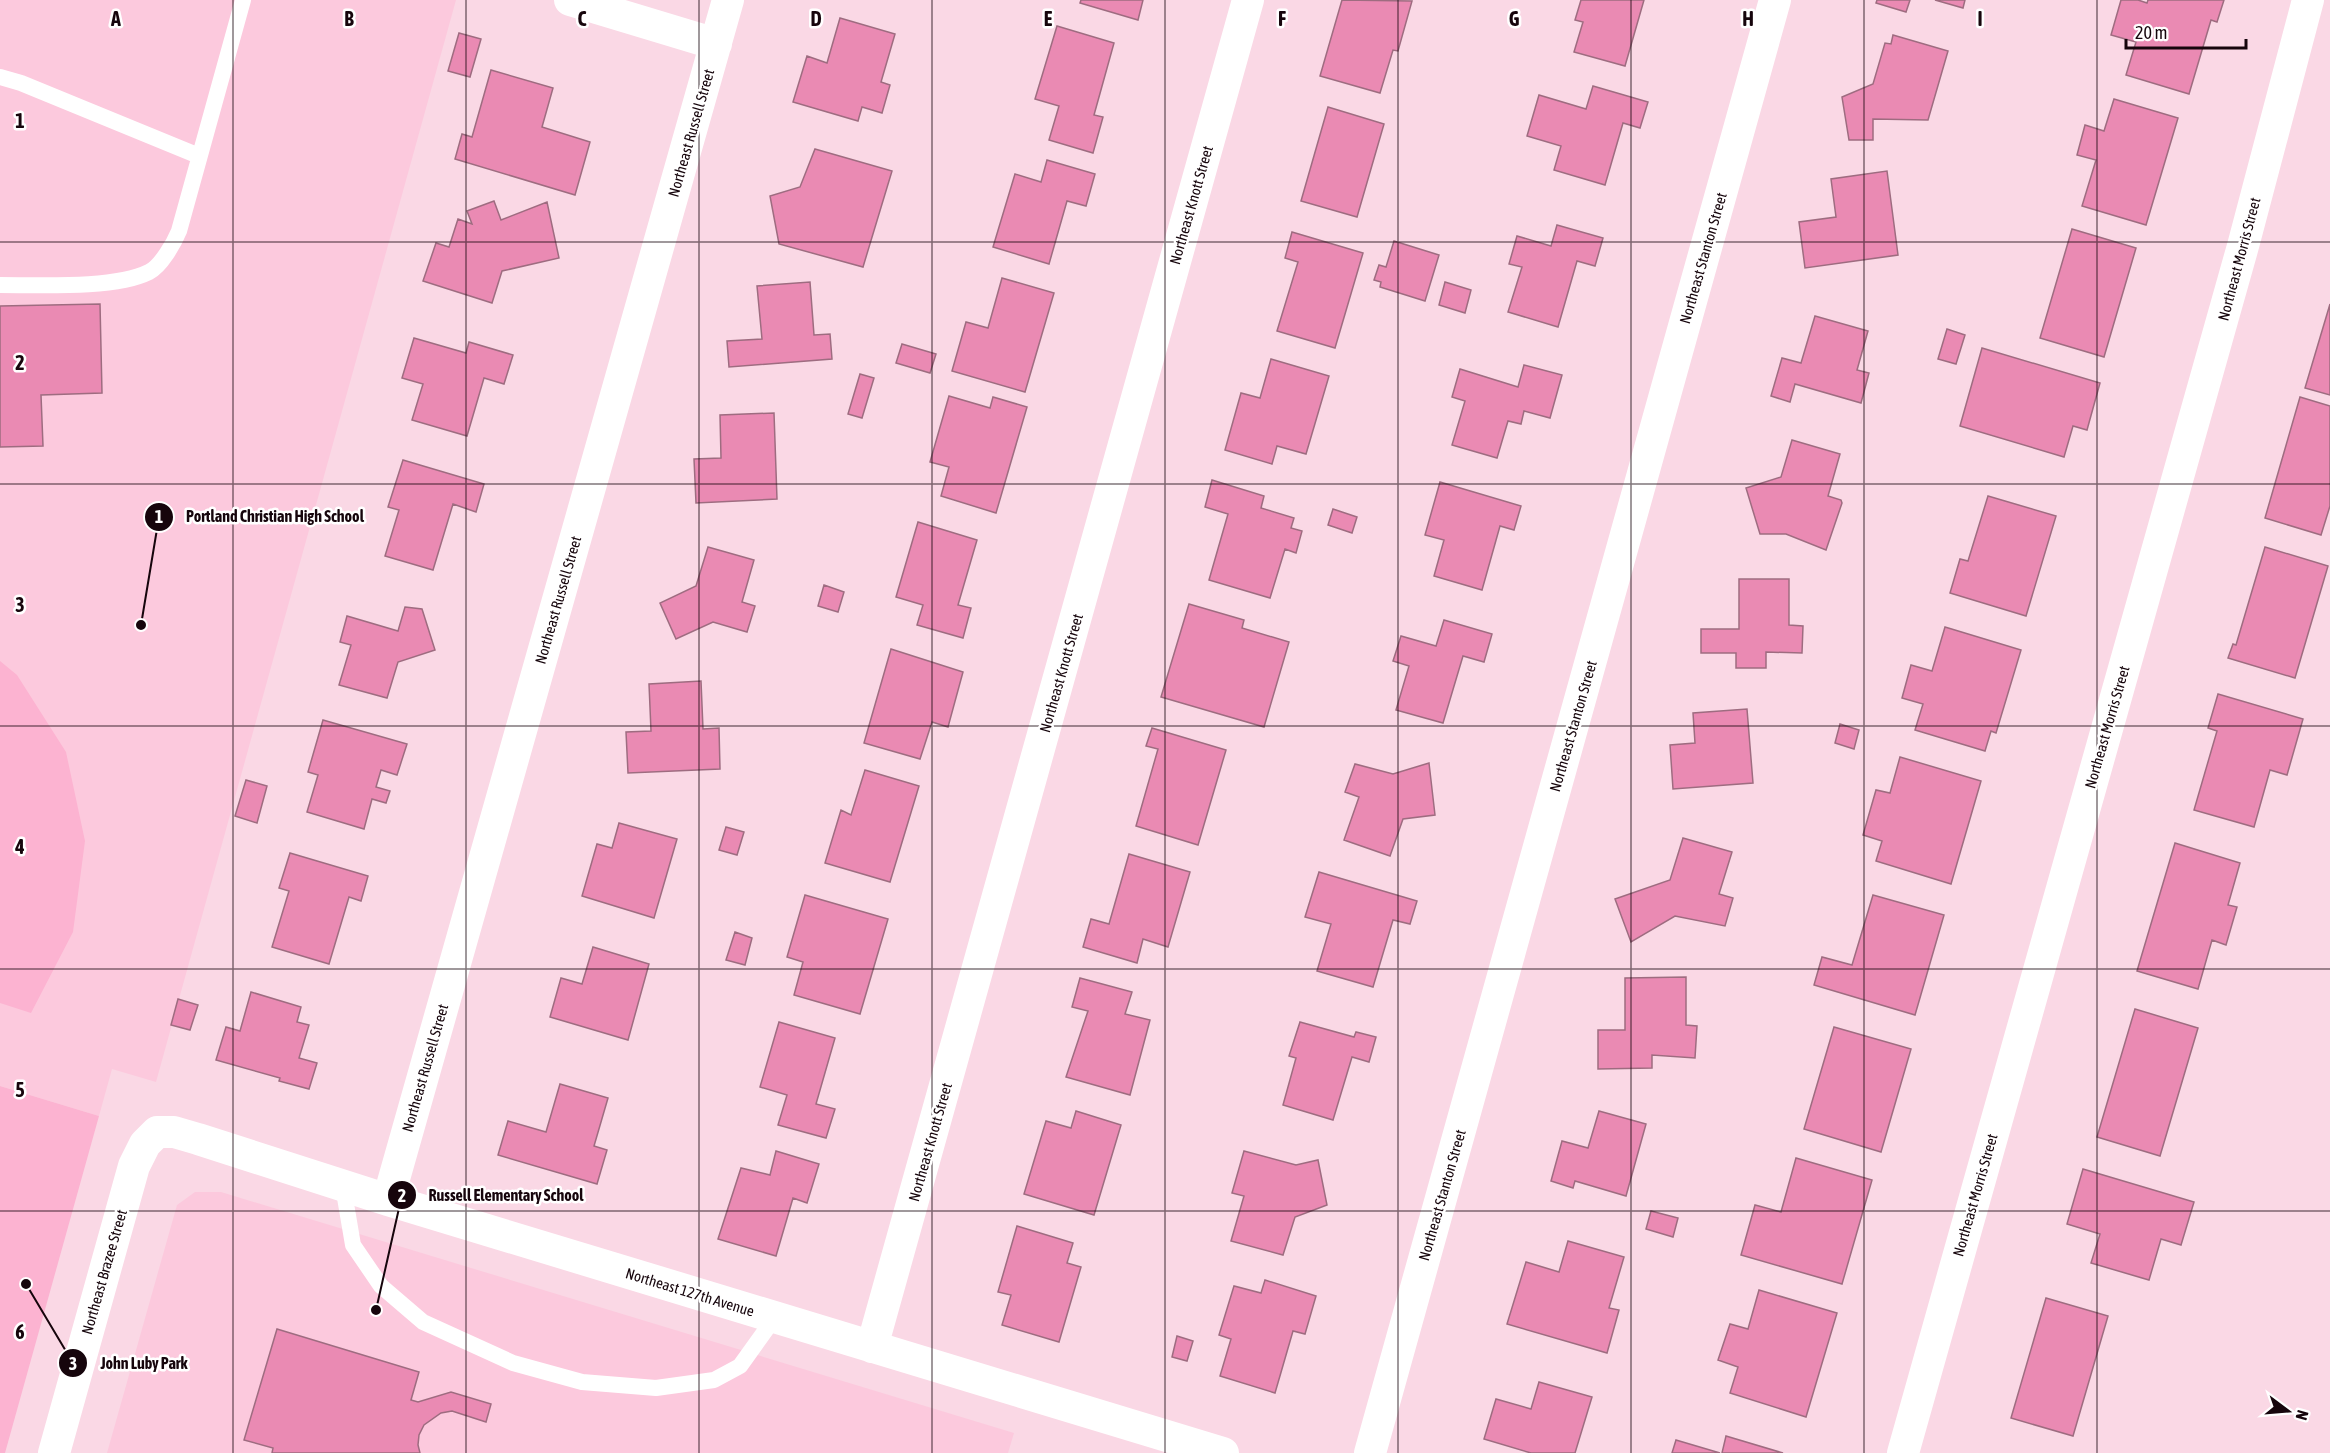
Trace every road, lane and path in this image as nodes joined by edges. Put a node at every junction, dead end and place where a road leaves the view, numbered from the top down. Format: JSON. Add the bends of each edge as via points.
{"nodes":[{"id":1,"x":243,"y":0,"type":"edge"},
{"id":2,"x":570,"y":0,"type":"edge"},
{"id":3,"x":728,"y":0,"type":"edge"},
{"id":4,"x":1248,"y":0,"type":"edge"},
{"id":5,"x":1775,"y":0,"type":"edge"},
{"id":6,"x":2308,"y":0,"type":"edge"},
{"id":7,"x":716,"y":44,"type":"junction"},
{"id":8,"x":0,"y":77,"type":"edge"},
{"id":9,"x":200,"y":156,"type":"junction"},
{"id":10,"x":0,"y":285,"type":"edge"},
{"id":11,"x":157,"y":1132,"type":"joint"},
{"id":12,"x":343,"y":1186,"type":"junction"},
{"id":13,"x":388,"y":1200,"type":"junction"},
{"id":14,"x":776,"y":1317,"type":"junction"},
{"id":15,"x":872,"y":1347,"type":"junction"},
{"id":16,"x":54,"y":1453,"type":"edge"},
{"id":17,"x":1223,"y":1453,"type":"edge"},
{"id":18,"x":1370,"y":1453,"type":"edge"},
{"id":19,"x":1903,"y":1453,"type":"edge"}],
"edges":[{"from":1,"to":9,"type":"lane"},
{"from":2,"to":7,"type":"street"},
{"from":3,"to":7,"type":"street","name":"Northeast Russell Street"},
{"from":4,"to":15,"type":"street","name":"Northeast Knott Street"},
{"from":5,"to":18,"type":"street","name":"Northeast Stanton Street"},
{"from":6,"to":19,"type":"street","name":"Northeast Morris Street","via":[[2240,257]]},
{"from":7,"to":13,"type":"street","name":"Northeast Russell Street"},
{"from":8,"to":9,"type":"lane"},
{"from":9,"to":10,"type":"lane","via":[[179,231],[151,271],[121,281]]},
{"from":11,"to":12,"type":"street","name":"Northeast 127th Avenue","via":[[174,1132]]},
{"from":11,"to":16,"type":"street","name":"Northeast Brazee Street","via":[[145,1144],[134,1166]]},
{"from":12,"to":13,"type":"street","name":"Northeast 127th Avenue"},
{"from":12,"to":14,"type":"lane","via":[[353,1245],[381,1286],[423,1322],[513,1363],[582,1383],[656,1388],[714,1380],[740,1366]]},
{"from":13,"to":14,"type":"street","name":"Northeast 127th Avenue"},
{"from":14,"to":15,"type":"street","name":"Northeast 127th Avenue"},
{"from":15,"to":17,"type":"street","name":"Northeast 127th Avenue"}]}
